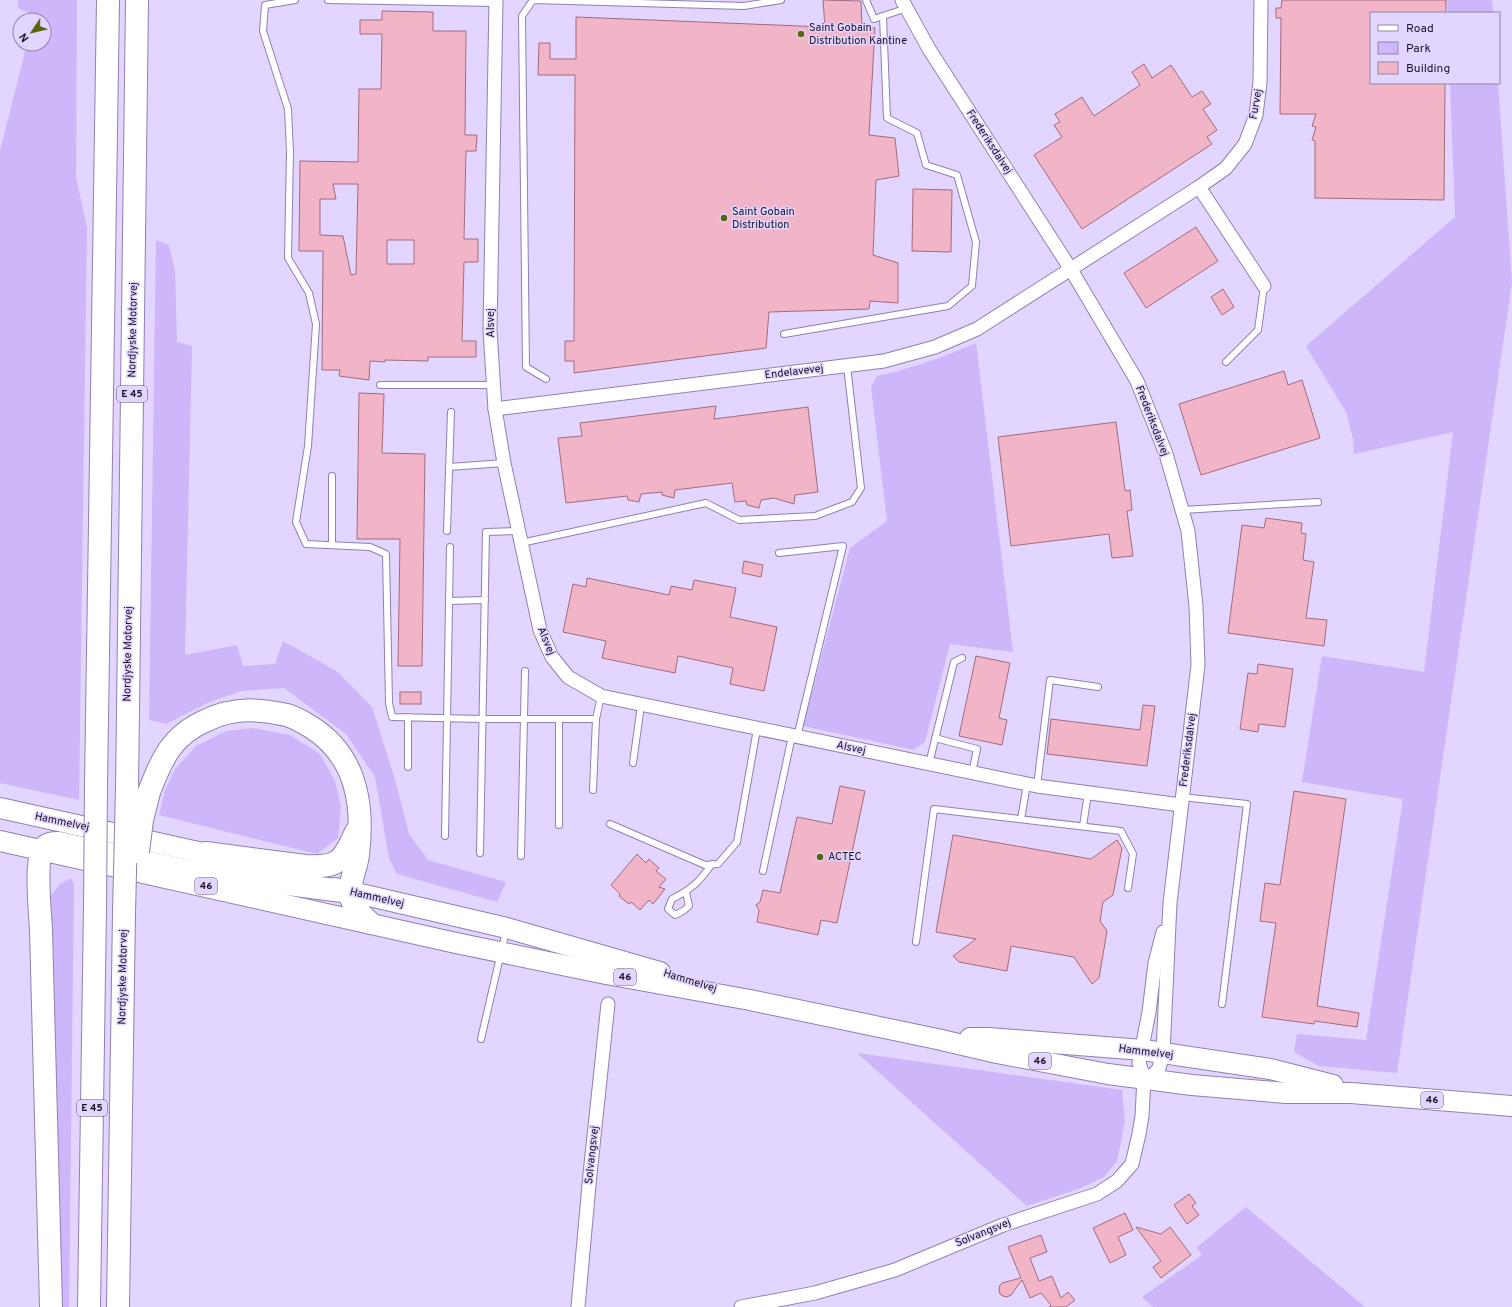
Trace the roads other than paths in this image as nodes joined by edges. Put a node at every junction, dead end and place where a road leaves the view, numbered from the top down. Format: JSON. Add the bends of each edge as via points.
{"nodes":[{"id":1,"x":108,"y":0,"type":"edge"},
{"id":2,"x":137,"y":0,"type":"edge"},
{"id":3,"x":295,"y":0,"type":"edge"},
{"id":4,"x":328,"y":0,"type":"edge"},
{"id":5,"x":781,"y":0,"type":"edge"},
{"id":6,"x":866,"y":0,"type":"edge"},
{"id":7,"x":1261,"y":0,"type":"edge"},
{"id":8,"x":496,"y":2,"type":"edge"},
{"id":9,"x":725,"y":3,"type":"edge"},
{"id":10,"x":904,"y":4,"type":"edge"},
{"id":11,"x":883,"y":16,"type":"junction"},
{"id":12,"x":1199,"y":187,"type":"junction"},
{"id":13,"x":1070,"y":268,"type":"junction"},
{"id":14,"x":1264,"y":286,"type":"joint"},
{"id":15,"x":784,"y":334,"type":"dead end"},
{"id":16,"x":1226,"y":362,"type":"dead end"},
{"id":17,"x":848,"y":366,"type":"junction"},
{"id":18,"x":546,"y":379,"type":"dead end"},
{"id":19,"x":380,"y":385,"type":"dead end"},
{"id":20,"x":493,"y":386,"type":"junction"},
{"id":21,"x":495,"y":409,"type":"junction"},
{"id":22,"x":451,"y":412,"type":"dead end"},
{"id":23,"x":504,"y":463,"type":"junction"},
{"id":24,"x":449,"y":467,"type":"junction"},
{"id":25,"x":332,"y":476,"type":"dead end"},
{"id":26,"x":1318,"y":502,"type":"dead end"},
{"id":27,"x":1182,"y":510,"type":"junction"},
{"id":28,"x":447,"y":531,"type":"dead end"},
{"id":29,"x":520,"y":537,"type":"junction"},
{"id":30,"x":332,"y":545,"type":"junction"},
{"id":31,"x":450,"y":547,"type":"dead end"},
{"id":32,"x":779,"y":553,"type":"dead end"},
{"id":33,"x":485,"y":600,"type":"junction"},
{"id":34,"x":449,"y":601,"type":"junction"},
{"id":35,"x":962,"y":658,"type":"dead end"},
{"id":36,"x":525,"y":671,"type":"dead end"},
{"id":37,"x":1098,"y":687,"type":"dead end"},
{"id":38,"x":601,"y":696,"type":"junction"},
{"id":39,"x":641,"y":705,"type":"junction"},
{"id":40,"x":408,"y":717,"type":"junction"},
{"id":41,"x":447,"y":719,"type":"junction"},
{"id":42,"x":524,"y":719,"type":"junction"},
{"id":43,"x":559,"y":719,"type":"junction"},
{"id":44,"x":596,"y":719,"type":"junction"},
{"id":45,"x":483,"y":720,"type":"junction"},
{"id":46,"x":757,"y":728,"type":"junction"},
{"id":47,"x":795,"y":736,"type":"junction"},
{"id":48,"x":936,"y":738,"type":"junction"},
{"id":49,"x":633,"y":763,"type":"dead end"},
{"id":50,"x":929,"y":764,"type":"junction"},
{"id":51,"x":408,"y":767,"type":"dead end"},
{"id":52,"x":972,"y":773,"type":"junction"},
{"id":53,"x":1032,"y":785,"type":"junction"},
{"id":54,"x":593,"y":790,"type":"dead end"},
{"id":55,"x":1088,"y":793,"type":"junction"},
{"id":56,"x":1182,"y":801,"type":"junction"},
{"id":57,"x":0,"y":808,"type":"edge"},
{"id":58,"x":0,"y":815,"type":"edge"},
{"id":59,"x":1020,"y":819,"type":"junction"},
{"id":60,"x":73,"y":824,"type":"junction"},
{"id":61,"x":360,"y":824,"type":"junction"},
{"id":62,"x":610,"y":824,"type":"dead end"},
{"id":63,"x":559,"y":825,"type":"dead end"},
{"id":64,"x":1083,"y":826,"type":"junction"},
{"id":65,"x":445,"y":836,"type":"dead end"},
{"id":66,"x":0,"y":841,"type":"edge"},
{"id":67,"x":41,"y":850,"type":"junction"},
{"id":68,"x":206,"y":853,"type":"junction"},
{"id":69,"x":480,"y":853,"type":"dead end"},
{"id":70,"x":521,"y":856,"type":"dead end"},
{"id":71,"x":712,"y":864,"type":"junction"},
{"id":72,"x":763,"y":871,"type":"dead end"},
{"id":73,"x":1128,"y":888,"type":"dead end"},
{"id":74,"x":350,"y":892,"type":"junction"},
{"id":75,"x":686,"y":892,"type":"dead end"},
{"id":76,"x":1170,"y":903,"type":"junction"},
{"id":77,"x":130,"y":914,"type":"junction"},
{"id":78,"x":370,"y":923,"type":"junction"},
{"id":79,"x":506,"y":928,"type":"junction"},
{"id":80,"x":916,"y":942,"type":"dead end"},
{"id":81,"x":500,"y":952,"type":"junction"},
{"id":82,"x":750,"y":1000,"type":"junction"},
{"id":83,"x":608,"y":1004,"type":"dead end"},
{"id":84,"x":1222,"y":1004,"type":"dead end"},
{"id":85,"x":481,"y":1039,"type":"dead end"},
{"id":86,"x":937,"y":1039,"type":"junction"},
{"id":87,"x":1150,"y":1065,"type":"junction"},
{"id":88,"x":1351,"y":1093,"type":"junction"},
{"id":89,"x":1512,"y":1106,"type":"edge"},
{"id":90,"x":51,"y":1307,"type":"edge"},
{"id":91,"x":89,"y":1307,"type":"edge"},
{"id":92,"x":118,"y":1307,"type":"edge"},
{"id":93,"x":578,"y":1307,"type":"edge"},
{"id":94,"x":741,"y":1307,"type":"edge"}],
"edges":[{"from":1,"to":91,"type":"highway","number":"E 45","bridge":true},
{"from":2,"to":77,"type":"highway","name":"Nordjyske Motorvej","number":"E 45","bridge":true,"via":[[126,789]]},
{"from":3,"to":30,"type":"lane","via":[[265,5],[263,31],[288,109],[288,258],[309,293],[316,324],[308,446],[296,522],[306,544]]},
{"from":4,"to":8,"type":"lane"},
{"from":5,"to":9,"type":"lane","via":[[744,6]]},
{"from":6,"to":11,"type":"lane","via":[[874,19]]},
{"from":7,"to":12,"type":"street","name":"Furvej","via":[[1260,82],[1256,115],[1245,144],[1226,168]]},
{"from":8,"to":20,"type":"street","name":"Alsvej","via":[[490,330]]},
{"from":9,"to":18,"type":"lane","via":[[533,0],[522,16],[526,368]]},
{"from":10,"to":11,"type":"lane"},
{"from":10,"to":13,"type":"street","name":"Frederiksdalvej","via":[[929,49]]},
{"from":11,"to":15,"type":"lane","via":[[887,118],[917,133],[926,165],[957,175],[976,242],[972,286],[948,306]]},
{"from":12,"to":13,"type":"street","name":"Furvej"},
{"from":12,"to":14,"type":"street"},
{"from":13,"to":17,"type":"street","name":"Endelavevej","via":[[977,329],[935,347],[884,361]]},
{"from":13,"to":27,"type":"street","name":"Frederiksdalvej","via":[[1137,381],[1166,454]]},
{"from":14,"to":16,"type":"lane","via":[[1258,330]]},
{"from":17,"to":21,"type":"street","name":"Endelavevej"},
{"from":17,"to":29,"type":"lane","via":[[861,488],[852,502],[815,516],[740,520],[706,504]]},
{"from":19,"to":20,"type":"lane"},
{"from":20,"to":21,"type":"street","name":"Alsvej"},
{"from":21,"to":23,"type":"street","name":"Alsvej"},
{"from":22,"to":24,"type":"lane"},
{"from":23,"to":24,"type":"lane"},
{"from":23,"to":29,"type":"street","name":"Alsvej"},
{"from":24,"to":28,"type":"lane"},
{"from":25,"to":30,"type":"lane"},
{"from":26,"to":27,"type":"lane"},
{"from":27,"to":56,"type":"street","name":"Frederiksdalvej","via":[[1188,531],[1196,606],[1198,665]]},
{"from":29,"to":33,"type":"lane","via":[[486,532]]},
{"from":29,"to":38,"type":"street","name":"Alsvej","via":[[540,630],[552,657],[568,677]]},
{"from":30,"to":40,"type":"lane","via":[[370,547],[386,554],[389,703],[392,717]]},
{"from":31,"to":34,"type":"lane"},
{"from":32,"to":47,"type":"lane","via":[[843,546]]},
{"from":33,"to":34,"type":"lane"},
{"from":33,"to":45,"type":"lane"},
{"from":34,"to":41,"type":"lane"},
{"from":35,"to":48,"type":"lane","via":[[954,662]]},
{"from":36,"to":42,"type":"lane"},
{"from":37,"to":53,"type":"lane","via":[[1050,680]]},
{"from":38,"to":39,"type":"street","name":"Alsvej"},
{"from":38,"to":44,"type":"lane"},
{"from":39,"to":46,"type":"street","name":"Alsvej"},
{"from":39,"to":49,"type":"lane"},
{"from":40,"to":41,"type":"lane"},
{"from":40,"to":51,"type":"lane"},
{"from":41,"to":45,"type":"lane"},
{"from":41,"to":65,"type":"lane"},
{"from":42,"to":43,"type":"lane"},
{"from":42,"to":45,"type":"lane"},
{"from":42,"to":70,"type":"lane"},
{"from":43,"to":44,"type":"lane"},
{"from":43,"to":63,"type":"lane"},
{"from":44,"to":54,"type":"lane"},
{"from":45,"to":69,"type":"lane"},
{"from":46,"to":47,"type":"street","name":"Alsvej"},
{"from":46,"to":71,"type":"lane","via":[[737,842],[718,864]]},
{"from":47,"to":50,"type":"street","name":"Alsvej"},
{"from":47,"to":72,"type":"lane"},
{"from":48,"to":50,"type":"lane"},
{"from":48,"to":52,"type":"lane","via":[[977,749]]},
{"from":50,"to":52,"type":"street","name":"Alsvej"},
{"from":52,"to":53,"type":"street","name":"Alsvej"},
{"from":53,"to":55,"type":"street","name":"Alsvej"},
{"from":53,"to":59,"type":"lane"},
{"from":55,"to":56,"type":"street","name":"Alsvej"},
{"from":55,"to":64,"type":"lane"},
{"from":56,"to":76,"type":"street","name":"Frederiksdalvej"},
{"from":56,"to":84,"type":"lane","via":[[1247,804]]},
{"from":57,"to":60,"type":"main road","name":"Hammelvej","number":"46"},
{"from":58,"to":60,"type":"main road"},
{"from":59,"to":64,"type":"lane"},
{"from":59,"to":80,"type":"lane","via":[[934,809]]},
{"from":60,"to":68,"type":"main road","name":"Hammelvej","number":"46"},
{"from":61,"to":68,"type":"highway","via":[[347,852],[331,866],[305,866]]},
{"from":61,"to":74,"type":"highway","via":[[358,856]]},
{"from":61,"to":77,"type":"highway","bridge":true,"via":[[356,785],[344,760],[325,736],[295,718],[266,710],[242,710],[219,714],[197,724],[178,738],[161,762],[149,792],[142,820]]},
{"from":62,"to":71,"type":"lane","via":[[705,865]]},
{"from":64,"to":73,"type":"lane","via":[[1121,831],[1133,854]]},
{"from":66,"to":67,"type":"main road","name":"Hammelvej","number":"46"},
{"from":67,"to":74,"type":"highway","via":[[46,845],[59,843],[188,871]]},
{"from":67,"to":78,"type":"main road","name":"Hammelvej","number":"46"},
{"from":67,"to":90,"type":"highway","via":[[38,874]]},
{"from":68,"to":74,"type":"main road","name":"Hammelvej","number":"46"},
{"from":71,"to":75,"type":"lane","via":[[698,883]]},
{"from":74,"to":78,"type":"highway","via":[[357,910]]},
{"from":74,"to":79,"type":"main road","name":"Hammelvej","number":"46"},
{"from":76,"to":87,"type":"street","name":"Frederiksdalvej"},
{"from":76,"to":87,"type":"street","name":"Frederiksdalvej","via":[[1156,963]]},
{"from":77,"to":92,"type":"highway"},
{"from":78,"to":81,"type":"main road","name":"Hammelvej","number":"46"},
{"from":79,"to":81,"type":"lane"},
{"from":79,"to":82,"type":"main road","name":"Hammelvej","number":"46"},
{"from":81,"to":82,"type":"main road","name":"Hammelvej","number":"46"},
{"from":81,"to":85,"type":"lane"},
{"from":82,"to":86,"type":"main road","name":"Hammelvej","number":"46"},
{"from":83,"to":93,"type":"street","name":"Solvangsvej"},
{"from":86,"to":87,"type":"main road","name":"Hammelvej","number":"46","via":[[989,1038]]},
{"from":86,"to":87,"type":"main road","name":"Hammelvej","number":"46","via":[[1108,1074]]},
{"from":87,"to":88,"type":"main road","name":"Hammelvej","number":"46","via":[[1270,1069],[1332,1085]]},
{"from":87,"to":88,"type":"main road","name":"Hammelvej","number":"46","via":[[1192,1085],[1286,1093]]},
{"from":87,"to":94,"type":"street","name":"Solvangsvej","via":[[1132,1164],[1118,1181],[1097,1194],[1003,1225],[895,1270],[815,1293]]},
{"from":88,"to":89,"type":"main road","name":"Hammelvej","number":"46"}]}
